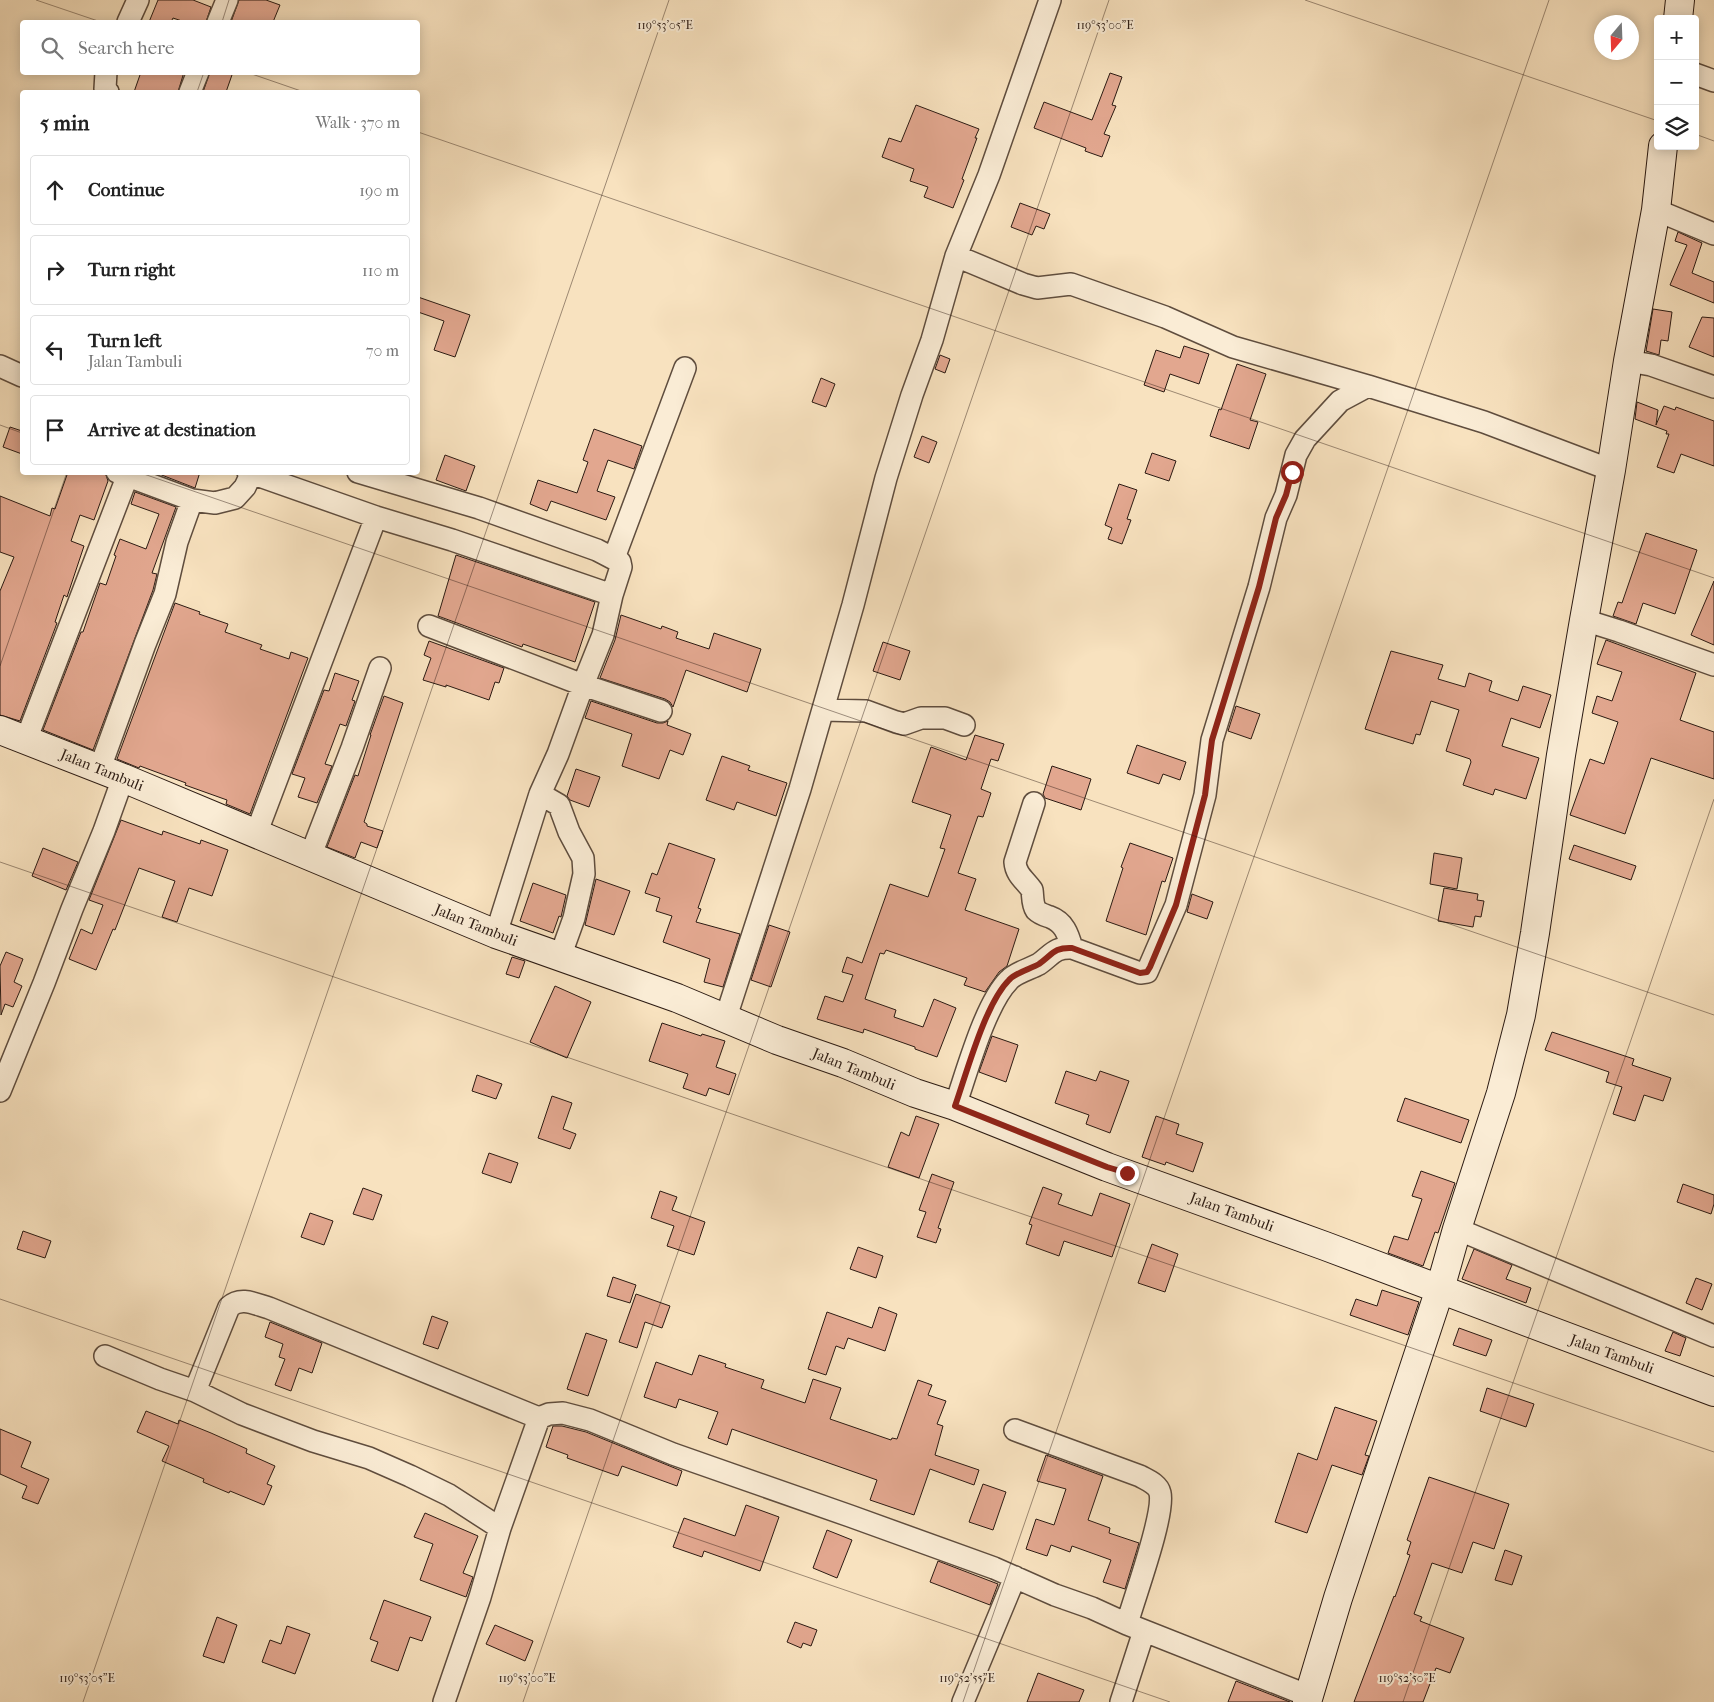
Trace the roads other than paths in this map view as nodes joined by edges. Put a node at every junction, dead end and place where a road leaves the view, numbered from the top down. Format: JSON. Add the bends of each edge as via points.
{"nodes":[{"id":1,"x":138,"y":0,"type":"edge"},
{"id":2,"x":227,"y":0,"type":"edge"},
{"id":3,"x":1050,"y":0,"type":"edge"},
{"id":4,"x":1680,"y":0,"type":"edge"},
{"id":5,"x":1678,"y":15,"type":"edge"},
{"id":6,"x":129,"y":20,"type":"edge"},
{"id":7,"x":219,"y":20,"type":"edge"},
{"id":8,"x":1714,"y":64,"type":"edge"},
{"id":9,"x":1699,"y":68,"type":"edge"},
{"id":10,"x":106,"y":75,"type":"edge"},
{"id":11,"x":197,"y":75,"type":"edge"},
{"id":12,"x":1699,"y":75,"type":"edge"},
{"id":13,"x":1714,"y":81,"type":"edge"},
{"id":14,"x":106,"y":90,"type":"edge"},
{"id":15,"x":191,"y":90,"type":"edge"},
{"id":16,"x":1663,"y":150,"type":"edge"},
{"id":17,"x":1656,"y":210,"type":"junction"},
{"id":18,"x":1714,"y":234,"type":"edge"},
{"id":19,"x":956,"y":256,"type":"junction"},
{"id":20,"x":1628,"y":361,"type":"junction"},
{"id":21,"x":0,"y":366,"type":"edge"},
{"id":22,"x":685,"y":368,"type":"dead end"},
{"id":23,"x":20,"y":375,"type":"edge"},
{"id":24,"x":1368,"y":386,"type":"junction"},
{"id":25,"x":1714,"y":387,"type":"edge"},
{"id":26,"x":1611,"y":470,"type":"junction"},
{"id":27,"x":125,"y":475,"type":"edge"},
{"id":28,"x":128,"y":475,"type":"edge"},
{"id":29,"x":248,"y":475,"type":"edge"},
{"id":30,"x":255,"y":475,"type":"edge"},
{"id":31,"x":368,"y":475,"type":"edge"},
{"id":32,"x":192,"y":500,"type":"junction"},
{"id":33,"x":376,"y":518,"type":"junction"},
{"id":34,"x":614,"y":558,"type":"junction"},
{"id":35,"x":612,"y":595,"type":"junction"},
{"id":36,"x":1584,"y":620,"type":"junction"},
{"id":37,"x":429,"y":626,"type":"dead end"},
{"id":38,"x":1714,"y":665,"type":"edge"},
{"id":39,"x":380,"y":668,"type":"dead end"},
{"id":40,"x":583,"y":685,"type":"junction"},
{"id":41,"x":823,"y":710,"type":"junction"},
{"id":42,"x":661,"y":711,"type":"dead end"},
{"id":43,"x":964,"y":725,"type":"dead end"},
{"id":44,"x":0,"y":730,"type":"edge"},
{"id":45,"x":26,"y":740,"type":"junction"},
{"id":46,"x":112,"y":773,"type":"junction"},
{"id":47,"x":540,"y":794,"type":"junction"},
{"id":48,"x":1034,"y":803,"type":"dead end"},
{"id":49,"x":256,"y":834,"type":"junction"},
{"id":50,"x":310,"y":857,"type":"junction"},
{"id":51,"x":496,"y":934,"type":"junction"},
{"id":52,"x":1072,"y":948,"type":"junction"},
{"id":53,"x":560,"y":958,"type":"junction"},
{"id":54,"x":726,"y":1017,"type":"junction"},
{"id":55,"x":0,"y":1091,"type":"edge"},
{"id":56,"x":955,"y":1106,"type":"junction"},
{"id":57,"x":1457,"y":1229,"type":"junction"},
{"id":58,"x":1440,"y":1289,"type":"junction"},
{"id":59,"x":1714,"y":1336,"type":"edge"},
{"id":60,"x":106,"y":1356,"type":"dead end"},
{"id":61,"x":195,"y":1391,"type":"junction"},
{"id":62,"x":1714,"y":1392,"type":"edge"},
{"id":63,"x":539,"y":1418,"type":"junction"},
{"id":64,"x":1015,"y":1430,"type":"dead end"},
{"id":65,"x":500,"y":1528,"type":"junction"},
{"id":66,"x":1015,"y":1577,"type":"junction"},
{"id":67,"x":1136,"y":1628,"type":"junction"},
{"id":68,"x":1308,"y":1699,"type":"edge"},
{"id":69,"x":444,"y":1702,"type":"edge"},
{"id":70,"x":964,"y":1702,"type":"edge"},
{"id":71,"x":1121,"y":1702,"type":"edge"}],
"edges":[{"from":1,"to":6,"type":"street"},
{"from":2,"to":7,"type":"street"},
{"from":3,"to":19,"type":"street","via":[[989,174]]},
{"from":4,"to":5,"type":"street"},
{"from":8,"to":9,"type":"street"},
{"from":10,"to":14,"type":"street"},
{"from":11,"to":15,"type":"street"},
{"from":12,"to":13,"type":"street"},
{"from":16,"to":17,"type":"street"},
{"from":17,"to":18,"type":"street"},
{"from":17,"to":20,"type":"street"},
{"from":19,"to":24,"type":"street","via":[[1037,288],[1071,284],[1165,317],[1233,348]]},
{"from":19,"to":41,"type":"street","via":[[886,478]]},
{"from":20,"to":25,"type":"street","via":[[1651,365]]},
{"from":20,"to":26,"type":"street"},
{"from":21,"to":23,"type":"street"},
{"from":22,"to":34,"type":"street"},
{"from":24,"to":26,"type":"street","via":[[1484,422]]},
{"from":24,"to":52,"type":"street","via":[[1340,401],[1305,439],[1296,455],[1212,740],[1205,795],[1176,905],[1150,967],[1147,972],[1140,973]]},
{"from":26,"to":36,"type":"street"},
{"from":27,"to":45,"type":"street"},
{"from":28,"to":32,"type":"street"},
{"from":29,"to":32,"type":"street","via":[[245,487],[235,498],[215,503]]},
{"from":30,"to":33,"type":"street"},
{"from":31,"to":34,"type":"street","via":[[479,508]]},
{"from":32,"to":46,"type":"street","via":[[177,542],[165,594],[145,644]]},
{"from":33,"to":35,"type":"street","via":[[452,540]]},
{"from":33,"to":49,"type":"street"},
{"from":34,"to":35,"type":"street","via":[[621,567]]},
{"from":35,"to":40,"type":"street","via":[[603,635]]},
{"from":36,"to":38,"type":"street"},
{"from":36,"to":57,"type":"street","via":[[1521,1015],[1501,1093]]},
{"from":37,"to":40,"type":"street"},
{"from":39,"to":50,"type":"street"},
{"from":40,"to":42,"type":"street"},
{"from":40,"to":47,"type":"street"},
{"from":41,"to":43,"type":"street","via":[[866,711],[904,724],[921,718],[945,718]]},
{"from":41,"to":54,"type":"street"},
{"from":44,"to":45,"type":"street","name":"Jalan Tambuli"},
{"from":45,"to":46,"type":"street","name":"Jalan Tambuli"},
{"from":46,"to":49,"type":"street","name":"Jalan Tambuli"},
{"from":46,"to":55,"type":"street","via":[[104,831]]},
{"from":47,"to":51,"type":"street"},
{"from":47,"to":53,"type":"street","via":[[558,806],[583,858],[583,881]]},
{"from":48,"to":52,"type":"street","via":[[1015,862],[1016,869],[1032,890],[1036,910],[1058,921]]},
{"from":49,"to":50,"type":"street","name":"Jalan Tambuli"},
{"from":50,"to":51,"type":"street","name":"Jalan Tambuli"},
{"from":51,"to":53,"type":"street","name":"Jalan Tambuli"},
{"from":52,"to":56,"type":"street","via":[[1053,952],[1003,986],[983,1026]]},
{"from":53,"to":54,"type":"street","name":"Jalan Tambuli"},
{"from":54,"to":56,"type":"street","name":"Jalan Tambuli","via":[[777,1040]]},
{"from":56,"to":58,"type":"street","name":"Jalan Tambuli","via":[[1107,1167]]},
{"from":57,"to":58,"type":"street"},
{"from":57,"to":59,"type":"street"},
{"from":58,"to":62,"type":"street","name":"Jalan Tambuli"},
{"from":58,"to":68,"type":"street"},
{"from":60,"to":61,"type":"street"},
{"from":61,"to":63,"type":"street","via":[[228,1307],[242,1300],[269,1308]]},
{"from":61,"to":65,"type":"street","via":[[242,1414],[369,1458],[410,1476],[449,1495]]},
{"from":63,"to":65,"type":"street"},
{"from":63,"to":66,"type":"street","via":[[563,1413],[590,1420],[674,1454]]},
{"from":64,"to":67,"type":"street","via":[[1140,1476],[1155,1484],[1160,1491],[1161,1502]]},
{"from":65,"to":69,"type":"street"},
{"from":66,"to":67,"type":"street"},
{"from":66,"to":70,"type":"street"},
{"from":67,"to":68,"type":"street"},
{"from":67,"to":71,"type":"street"}]}
